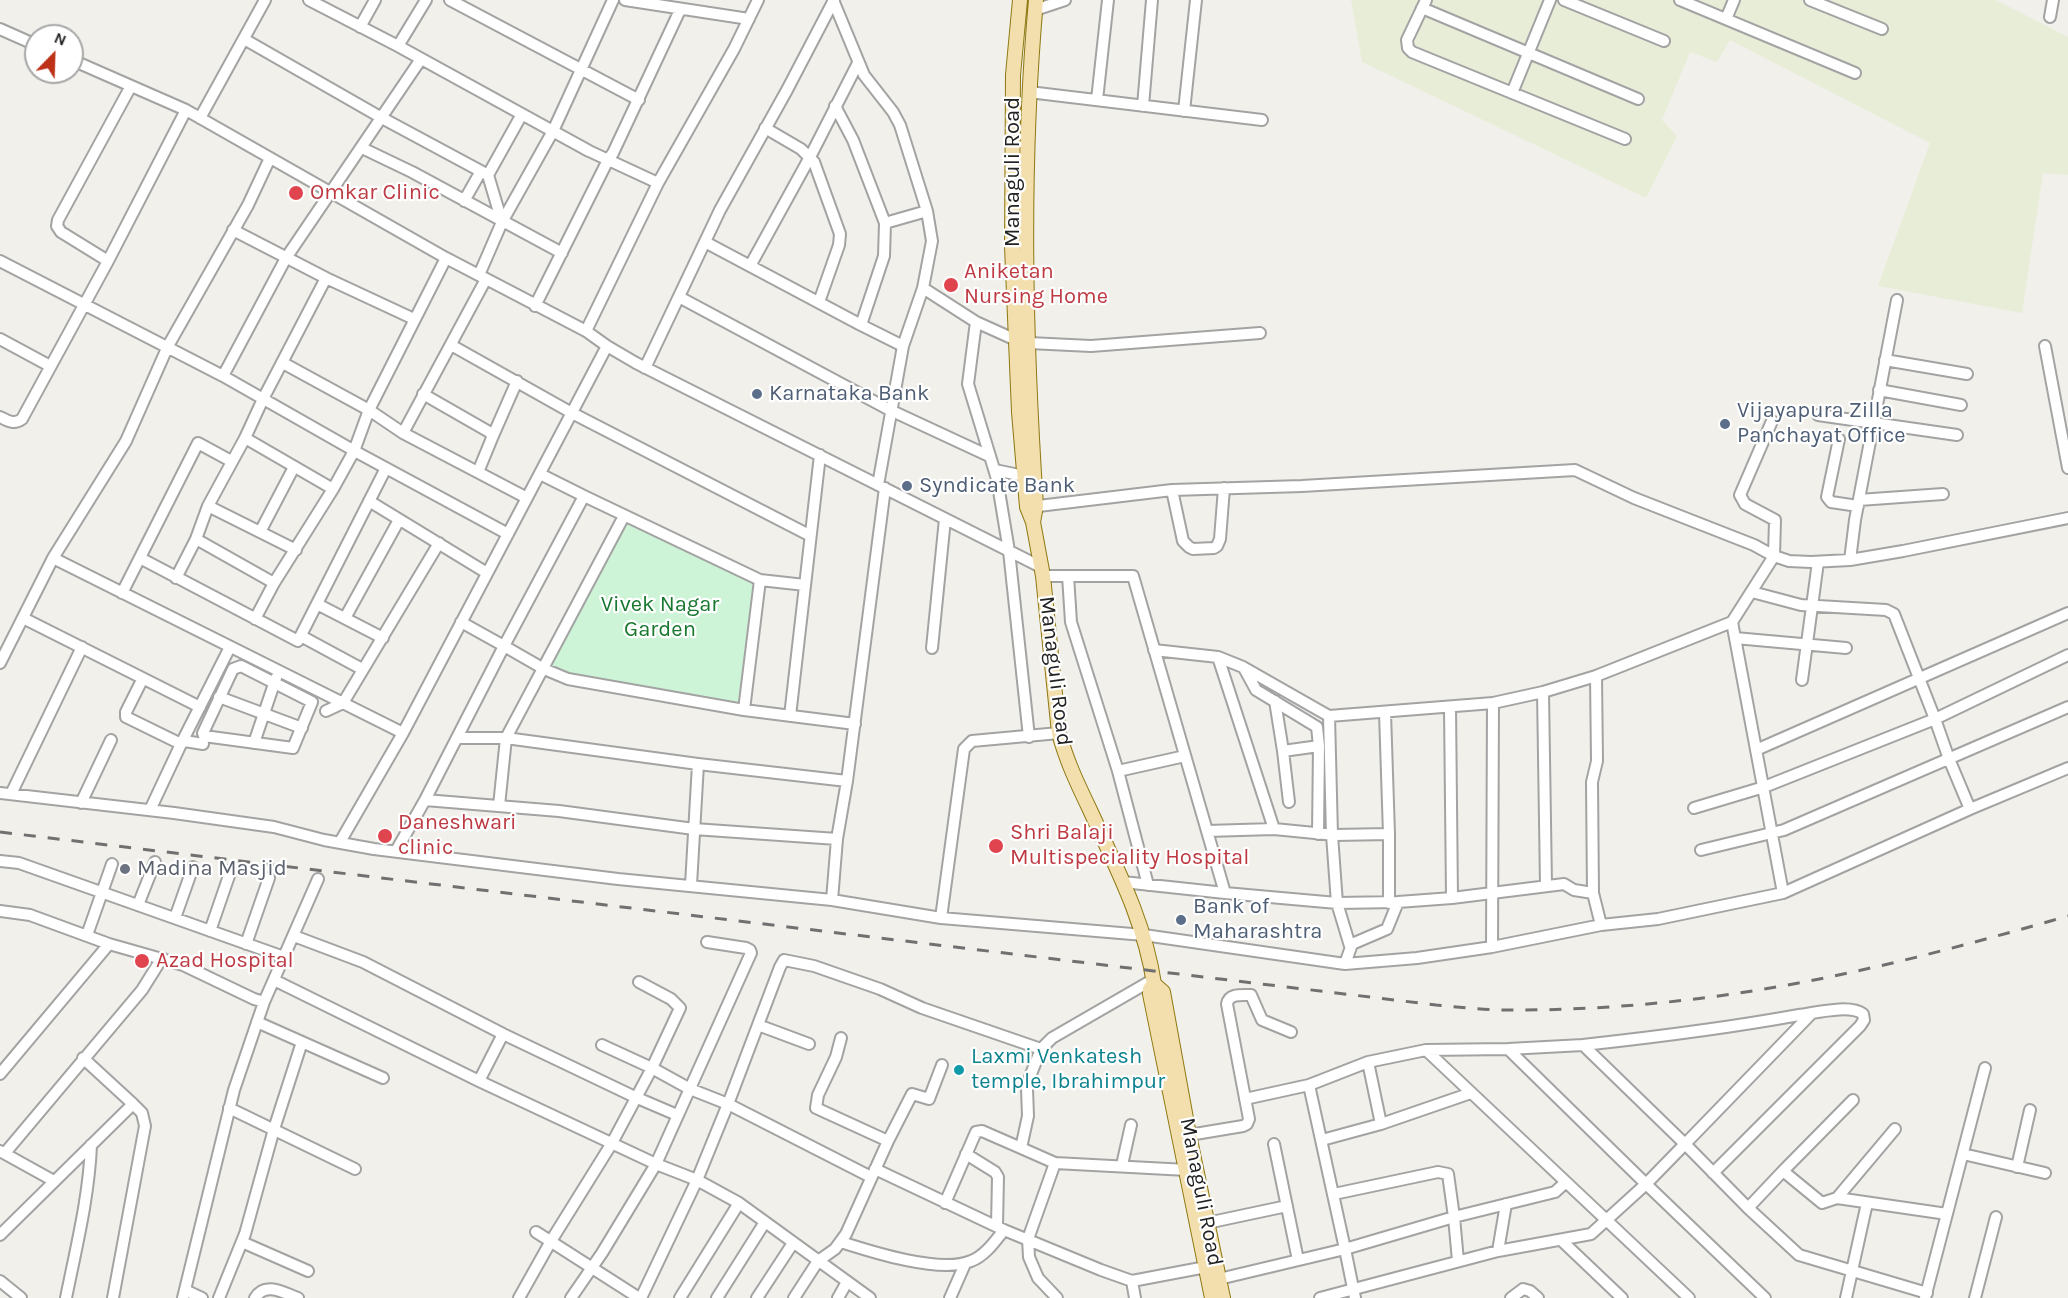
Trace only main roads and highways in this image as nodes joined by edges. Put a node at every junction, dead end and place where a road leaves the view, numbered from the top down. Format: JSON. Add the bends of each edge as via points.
{"nodes":[{"id":1,"x":1020,"y":0,"type":"edge"},
{"id":2,"x":1036,"y":5,"type":"edge"},
{"id":3,"x":1022,"y":341,"type":"junction"},
{"id":4,"x":1031,"y":507,"type":"junction"},
{"id":5,"x":1154,"y":982,"type":"junction"},
{"id":6,"x":1212,"y":1298,"type":"edge"},
{"id":7,"x":1223,"y":1298,"type":"edge"}],
"edges":[{"from":1,"to":3,"type":"main road","name":"Managuli Road","via":[[1013,93],[1012,246]]},
{"from":2,"to":3,"type":"main road","name":"Managuli Road","via":[[1029,92]]},
{"from":3,"to":4,"type":"main road","name":"Managuli Road","via":[[1029,412]]},
{"from":3,"to":4,"type":"main road","name":"Managuli Road","via":[[1024,476]]},
{"from":4,"to":5,"type":"main road","name":"Managuli Road","via":[[1042,571],[1059,733],[1065,755],[1144,935]]},
{"from":5,"to":6,"type":"main road","name":"Managuli Road","via":[[1150,994]]},
{"from":5,"to":7,"type":"main road","name":"Managuli Road","via":[[1163,992]]}]}
